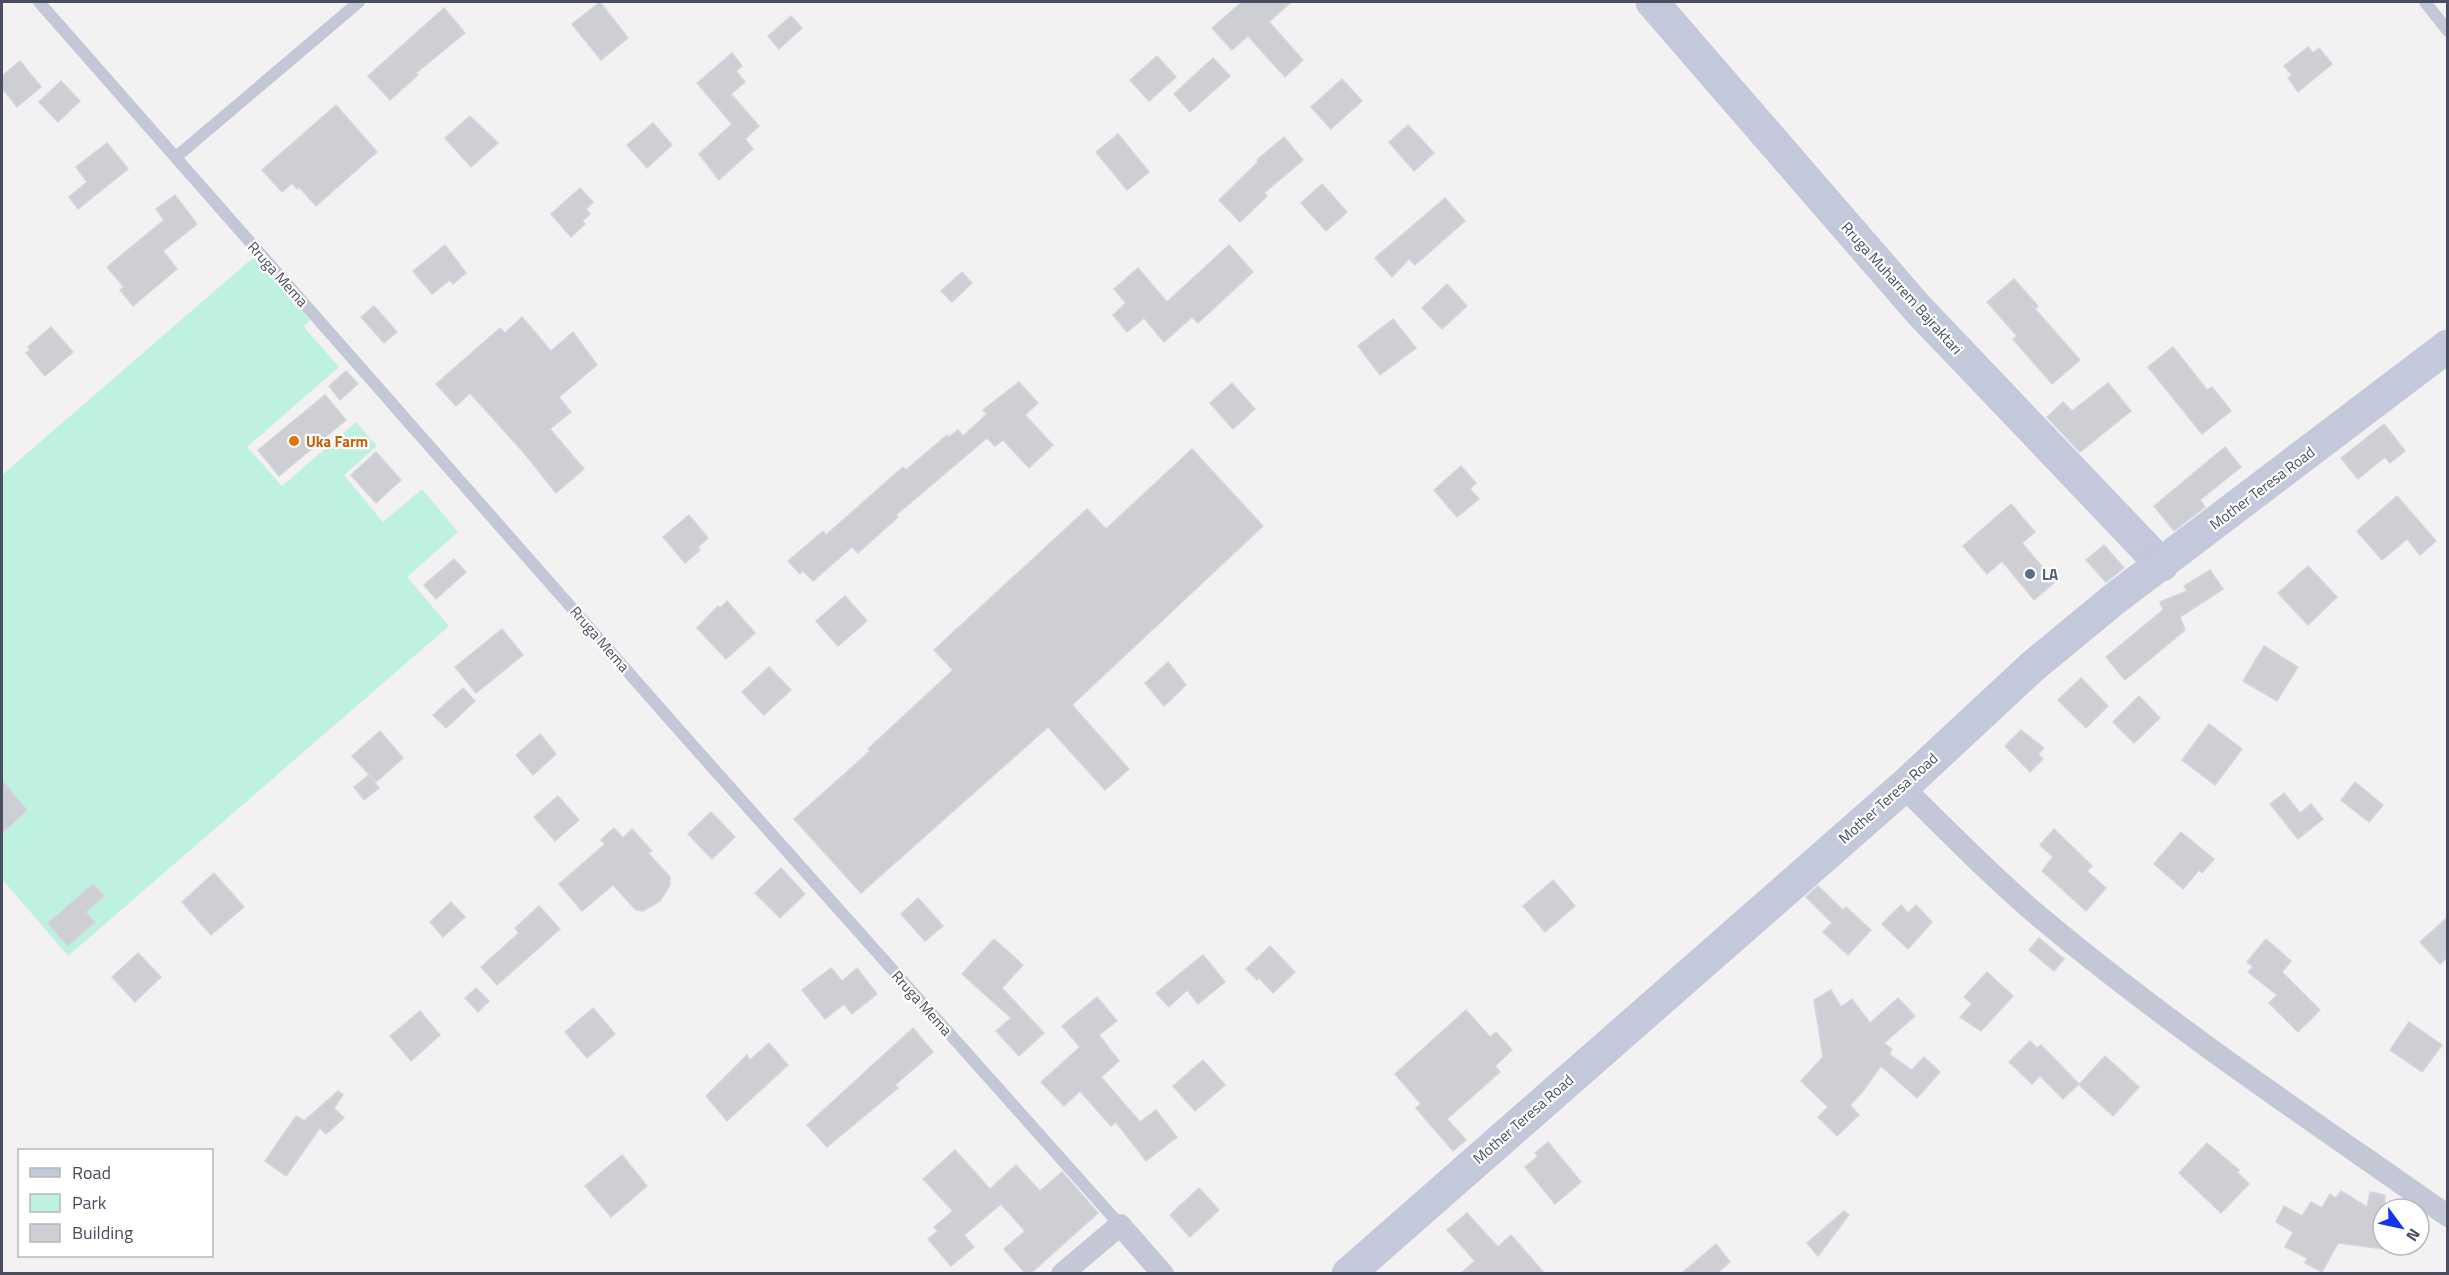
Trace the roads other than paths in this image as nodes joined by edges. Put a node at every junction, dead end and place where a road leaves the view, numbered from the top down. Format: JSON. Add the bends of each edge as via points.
{"nodes":[{"id":1,"x":39,"y":2,"type":"edge"},
{"id":2,"x":359,"y":2,"type":"edge"},
{"id":3,"x":1652,"y":2,"type":"edge"},
{"id":4,"x":2425,"y":2,"type":"edge"},
{"id":5,"x":2448,"y":31,"type":"edge"},
{"id":6,"x":176,"y":158,"type":"junction"},
{"id":7,"x":2448,"y":346,"type":"edge"},
{"id":8,"x":2162,"y":565,"type":"junction"},
{"id":9,"x":1903,"y":787,"type":"junction"},
{"id":10,"x":2448,"y":1216,"type":"edge"},
{"id":11,"x":1120,"y":1225,"type":"junction"},
{"id":12,"x":1062,"y":1274,"type":"edge"},
{"id":13,"x":1163,"y":1274,"type":"edge"},
{"id":14,"x":1348,"y":1274,"type":"edge"}],
"edges":[{"from":1,"to":6,"type":"lane","name":"Rruga Mema"},
{"from":2,"to":6,"type":"lane"},
{"from":3,"to":8,"type":"main road","name":"Rruga Muharrem Bajraktari","via":[[1918,309]]},
{"from":4,"to":5,"type":"lane"},
{"from":6,"to":11,"type":"lane","name":"Rruga Mema"},
{"from":7,"to":8,"type":"main road","name":"Mother Teresa Road"},
{"from":8,"to":9,"type":"main road","name":"Mother Teresa Road","via":[[2033,666]]},
{"from":9,"to":10,"type":"street","via":[[2051,926],[2209,1048]]},
{"from":9,"to":14,"type":"main road","name":"Mother Teresa Road"},
{"from":11,"to":12,"type":"street"},
{"from":11,"to":13,"type":"street","name":"Rruga Mema"}]}
